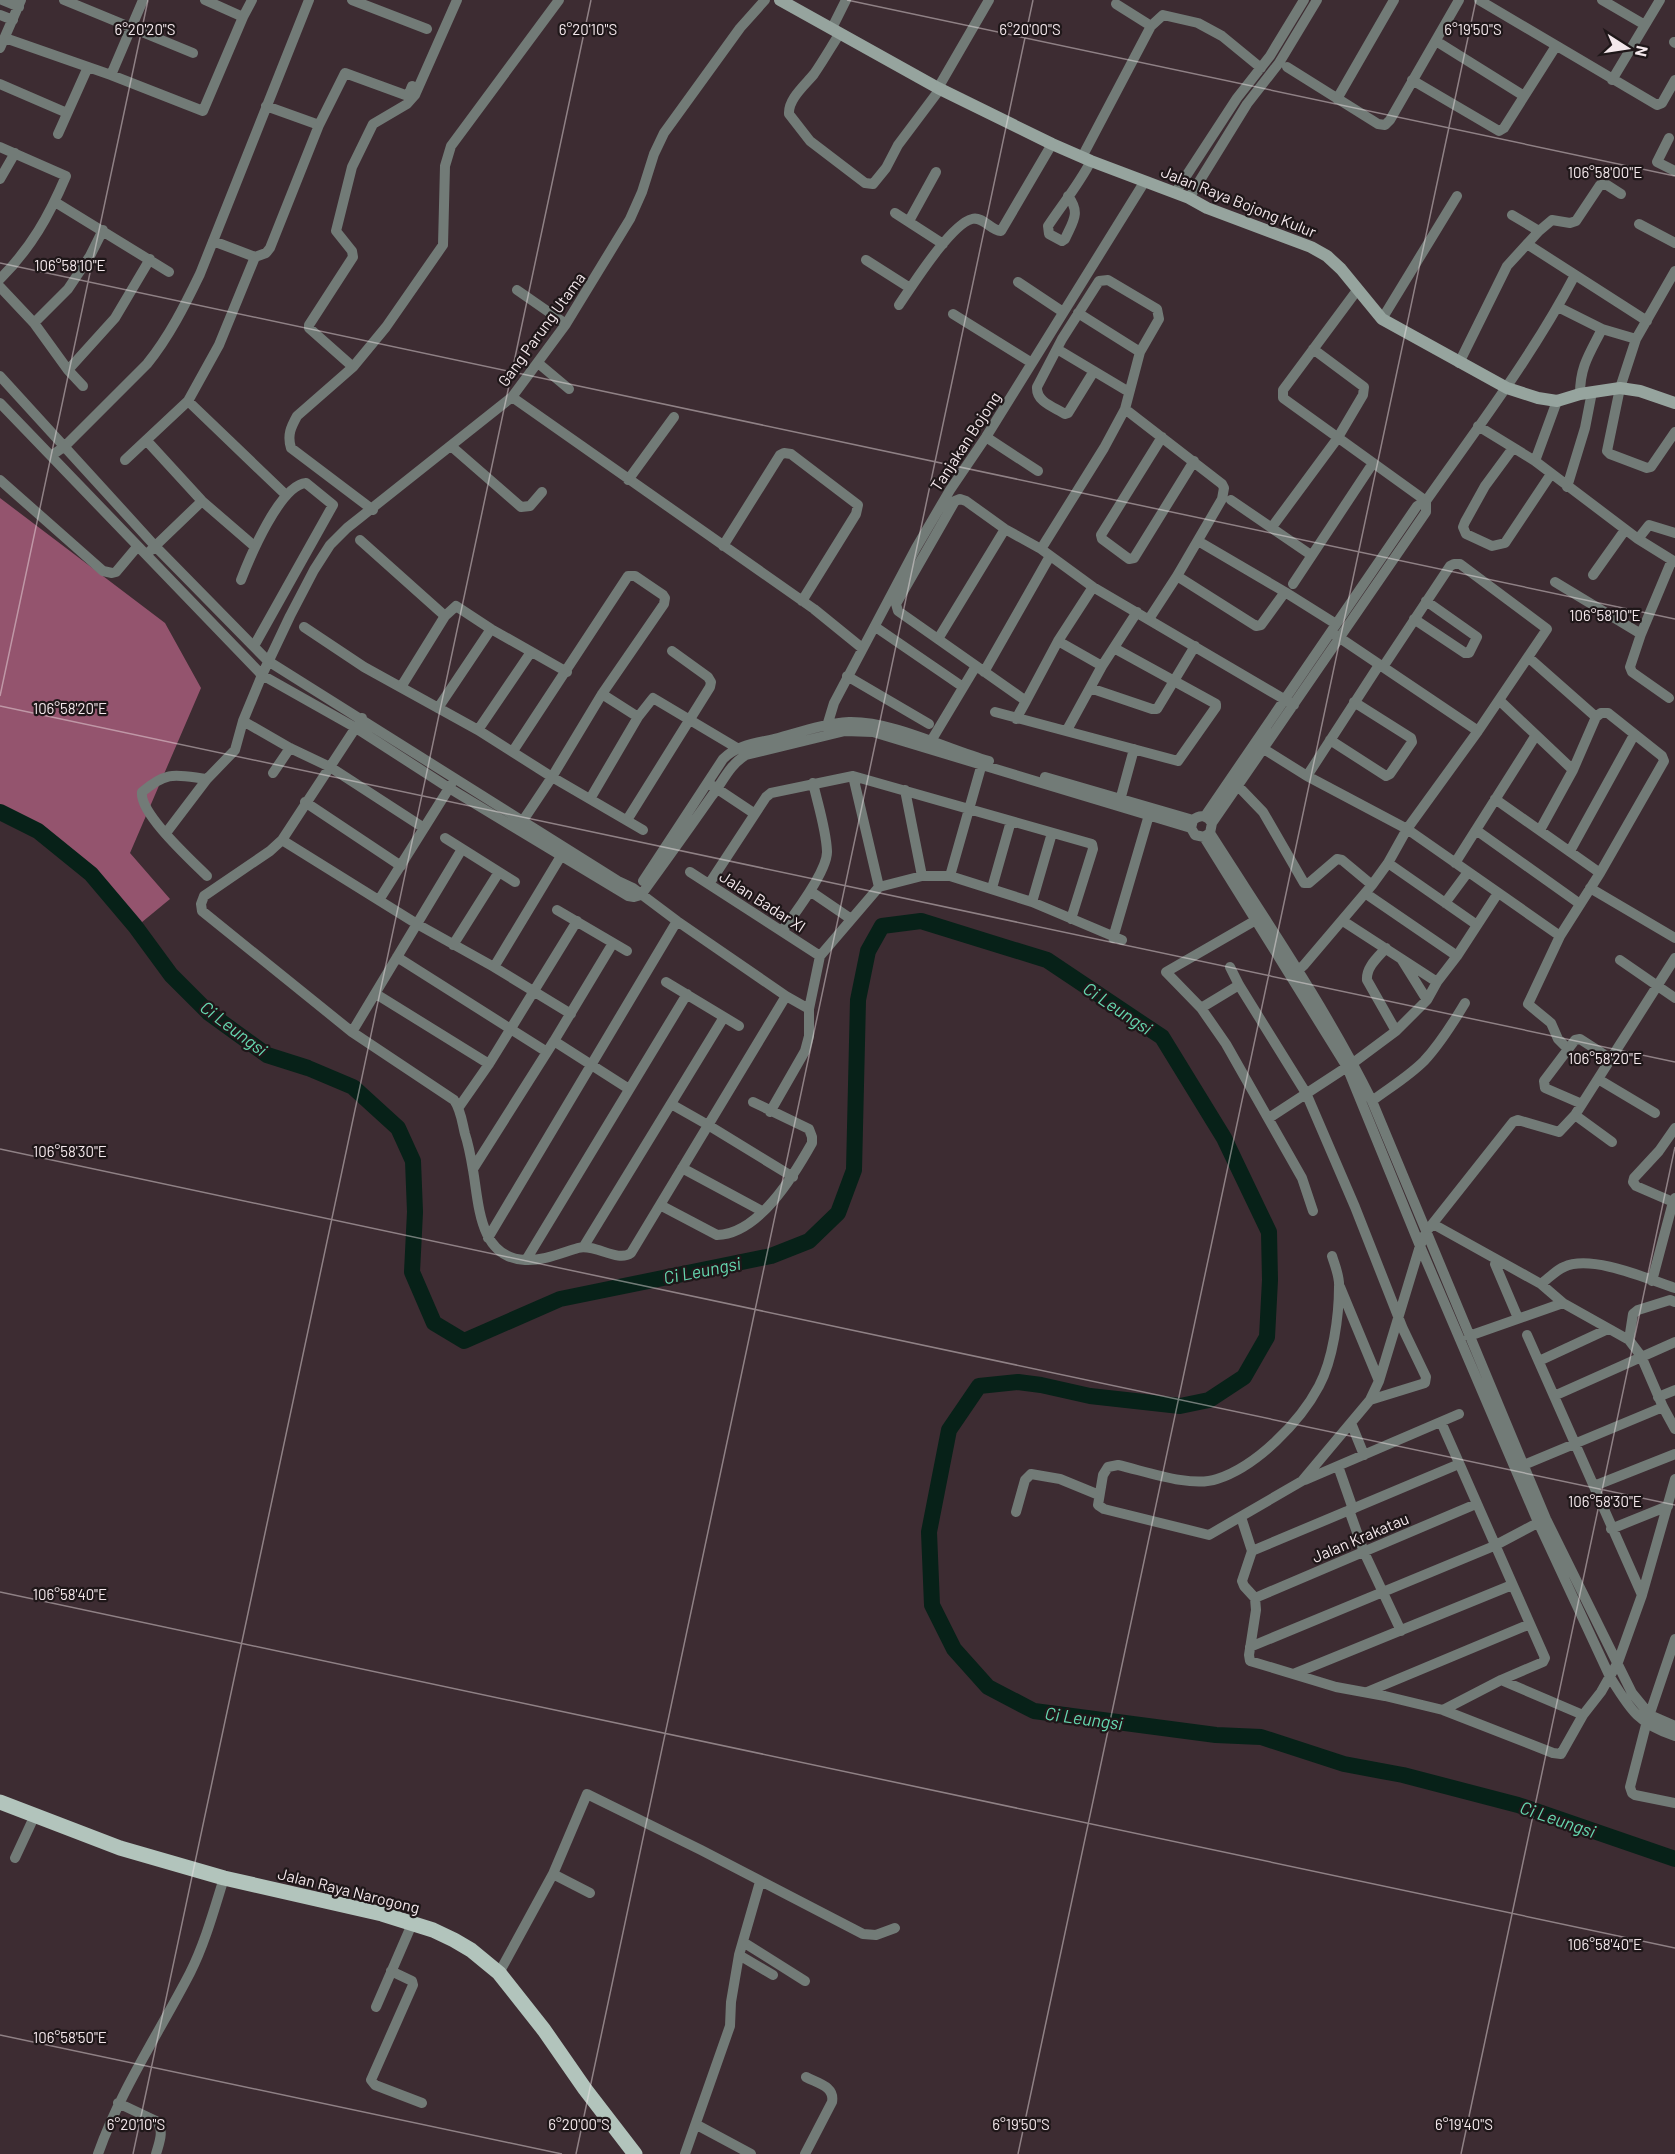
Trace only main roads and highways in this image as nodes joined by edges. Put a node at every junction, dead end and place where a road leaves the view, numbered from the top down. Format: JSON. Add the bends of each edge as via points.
{"nodes":[{"id":1,"x":788,"y":2,"type":"edge"},
{"id":2,"x":1675,"y":403,"type":"edge"},
{"id":3,"x":0,"y":1802,"type":"edge"},
{"id":4,"x":630,"y":2152,"type":"edge"}],
"edges":[{"from":1,"to":2,"type":"main road","name":"Jalan Raya Bojong Kulur","via":[[939,88],[1052,144],[1311,247],[1334,263],[1382,319],[1507,388],[1557,401],[1620,388]]},
{"from":3,"to":4,"type":"main road","name":"Jalan Raya Narogong","via":[[120,1848],[224,1878],[365,1909],[454,1940],[499,1973]]}]}
